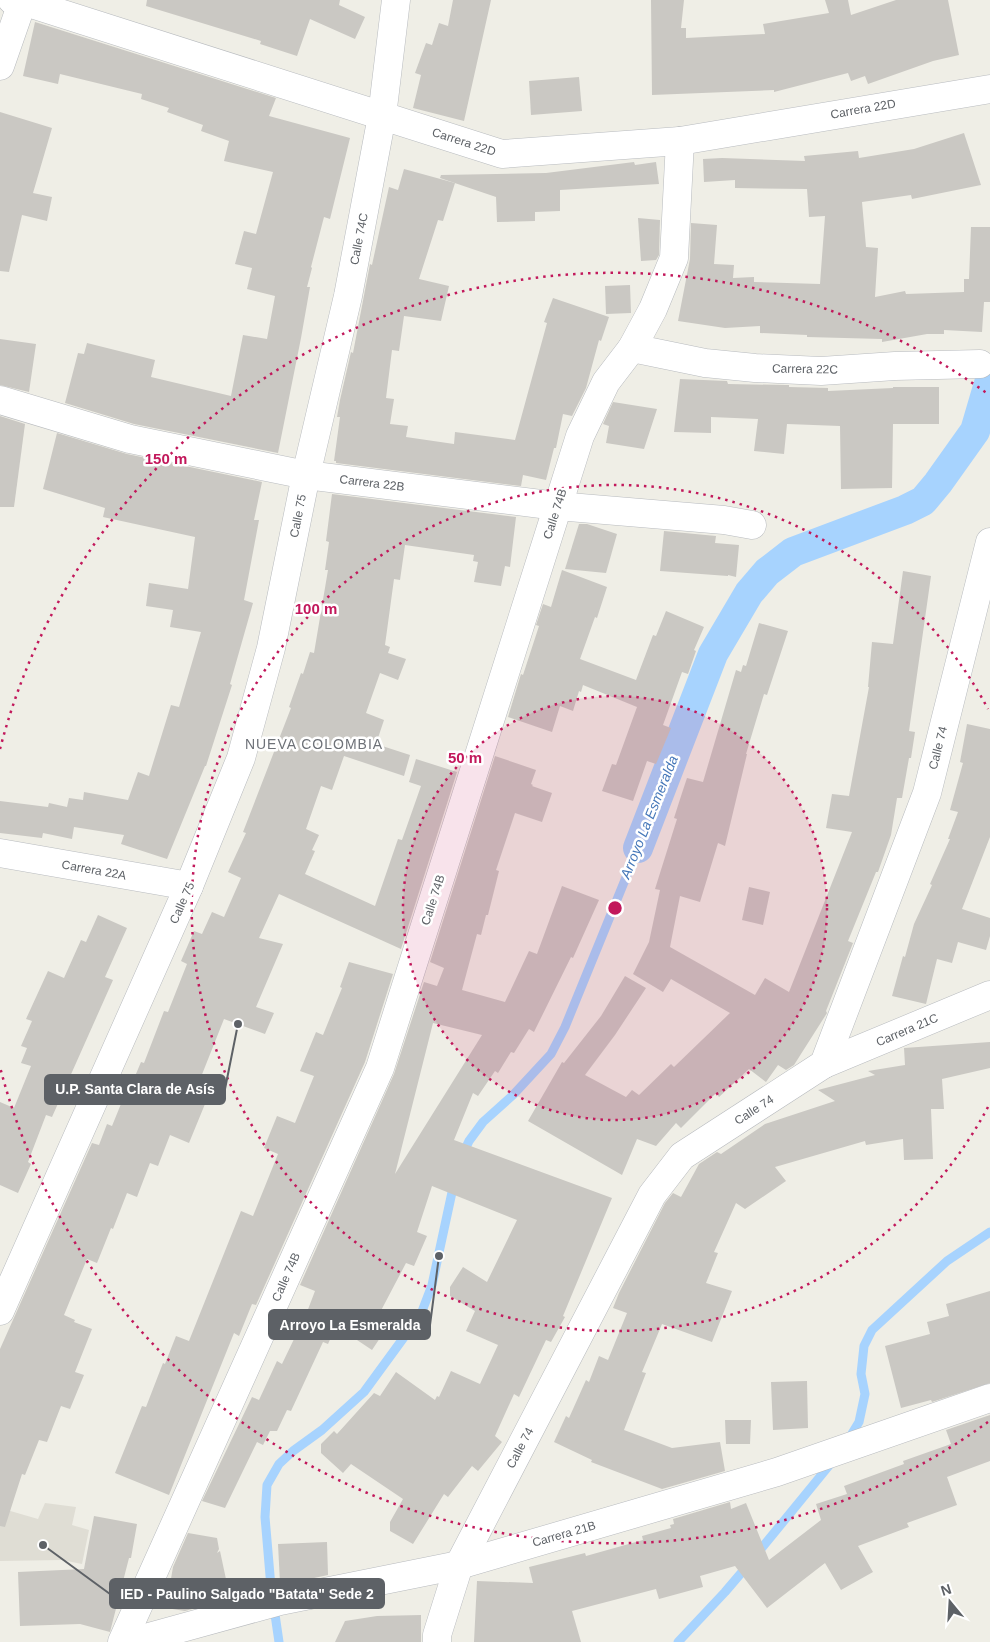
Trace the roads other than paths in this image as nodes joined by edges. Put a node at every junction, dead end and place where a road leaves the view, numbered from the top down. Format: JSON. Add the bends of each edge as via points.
{"nodes":[{"id":1,"x":19,"y":0,"type":"edge"},
{"id":2,"x":396,"y":0,"type":"edge"},
{"id":3,"x":0,"y":66,"type":"edge"},
{"id":4,"x":990,"y":89,"type":"edge"},
{"id":5,"x":382,"y":116,"type":"junction"},
{"id":6,"x":680,"y":142,"type":"junction"},
{"id":7,"x":632,"y":348,"type":"junction"},
{"id":8,"x":980,"y":364,"type":"dead end"},
{"id":9,"x":0,"y":400,"type":"edge"},
{"id":10,"x":306,"y":475,"type":"junction"},
{"id":11,"x":557,"y":506,"type":"junction"},
{"id":12,"x":752,"y":525,"type":"dead end"},
{"id":13,"x":990,"y":542,"type":"edge"},
{"id":14,"x":0,"y":853,"type":"edge"},
{"id":15,"x":189,"y":886,"type":"junction"},
{"id":16,"x":990,"y":995,"type":"edge"},
{"id":17,"x":824,"y":1064,"type":"junction"},
{"id":18,"x":0,"y":1311,"type":"edge"},
{"id":19,"x":990,"y":1398,"type":"edge"},
{"id":20,"x":459,"y":1565,"type":"junction"},
{"id":21,"x":122,"y":1642,"type":"edge"},
{"id":22,"x":131,"y":1642,"type":"edge"},
{"id":23,"x":437,"y":1642,"type":"edge"}],
"edges":[{"from":1,"to":3,"type":"street"},
{"from":1,"to":5,"type":"street","name":"Carrera 22D"},
{"from":2,"to":5,"type":"street","name":"Calle 74C"},
{"from":4,"to":6,"type":"street","name":"Carrera 22D"},
{"from":5,"to":6,"type":"street","name":"Carrera 22D","via":[[502,154]]},
{"from":5,"to":10,"type":"street","name":"Calle 74C","via":[[348,296]]},
{"from":6,"to":7,"type":"street","name":"Calle 74B","via":[[674,258],[653,309]]},
{"from":7,"to":8,"type":"street","name":"Carrera 22C","via":[[705,363],[755,368],[821,371]]},
{"from":7,"to":11,"type":"street","name":"Calle 74B","via":[[606,382],[580,436]]},
{"from":9,"to":10,"type":"street","name":"Carrera 22B","via":[[130,439]]},
{"from":10,"to":11,"type":"street","name":"Carrera 22B"},
{"from":10,"to":15,"type":"street","name":"Calle 75","via":[[272,648],[242,758]]},
{"from":11,"to":12,"type":"street","name":"Carrera 22B"},
{"from":11,"to":21,"type":"street","name":"Calle 74B","via":[[380,1068]]},
{"from":13,"to":17,"type":"street","name":"Calle 74","via":[[927,793]]},
{"from":14,"to":15,"type":"street","name":"Carrera 22A"},
{"from":15,"to":18,"type":"street","name":"Calle 75"},
{"from":16,"to":17,"type":"street","name":"Carrera 21C"},
{"from":17,"to":20,"type":"street","name":"Calle 74","via":[[682,1156],[652,1195]]},
{"from":19,"to":20,"type":"street","name":"Carrera 21B","via":[[777,1472]]},
{"from":20,"to":22,"type":"street","name":"Carrera 21B","via":[[280,1601]]},
{"from":20,"to":23,"type":"street","name":"Calle 74"}]}
